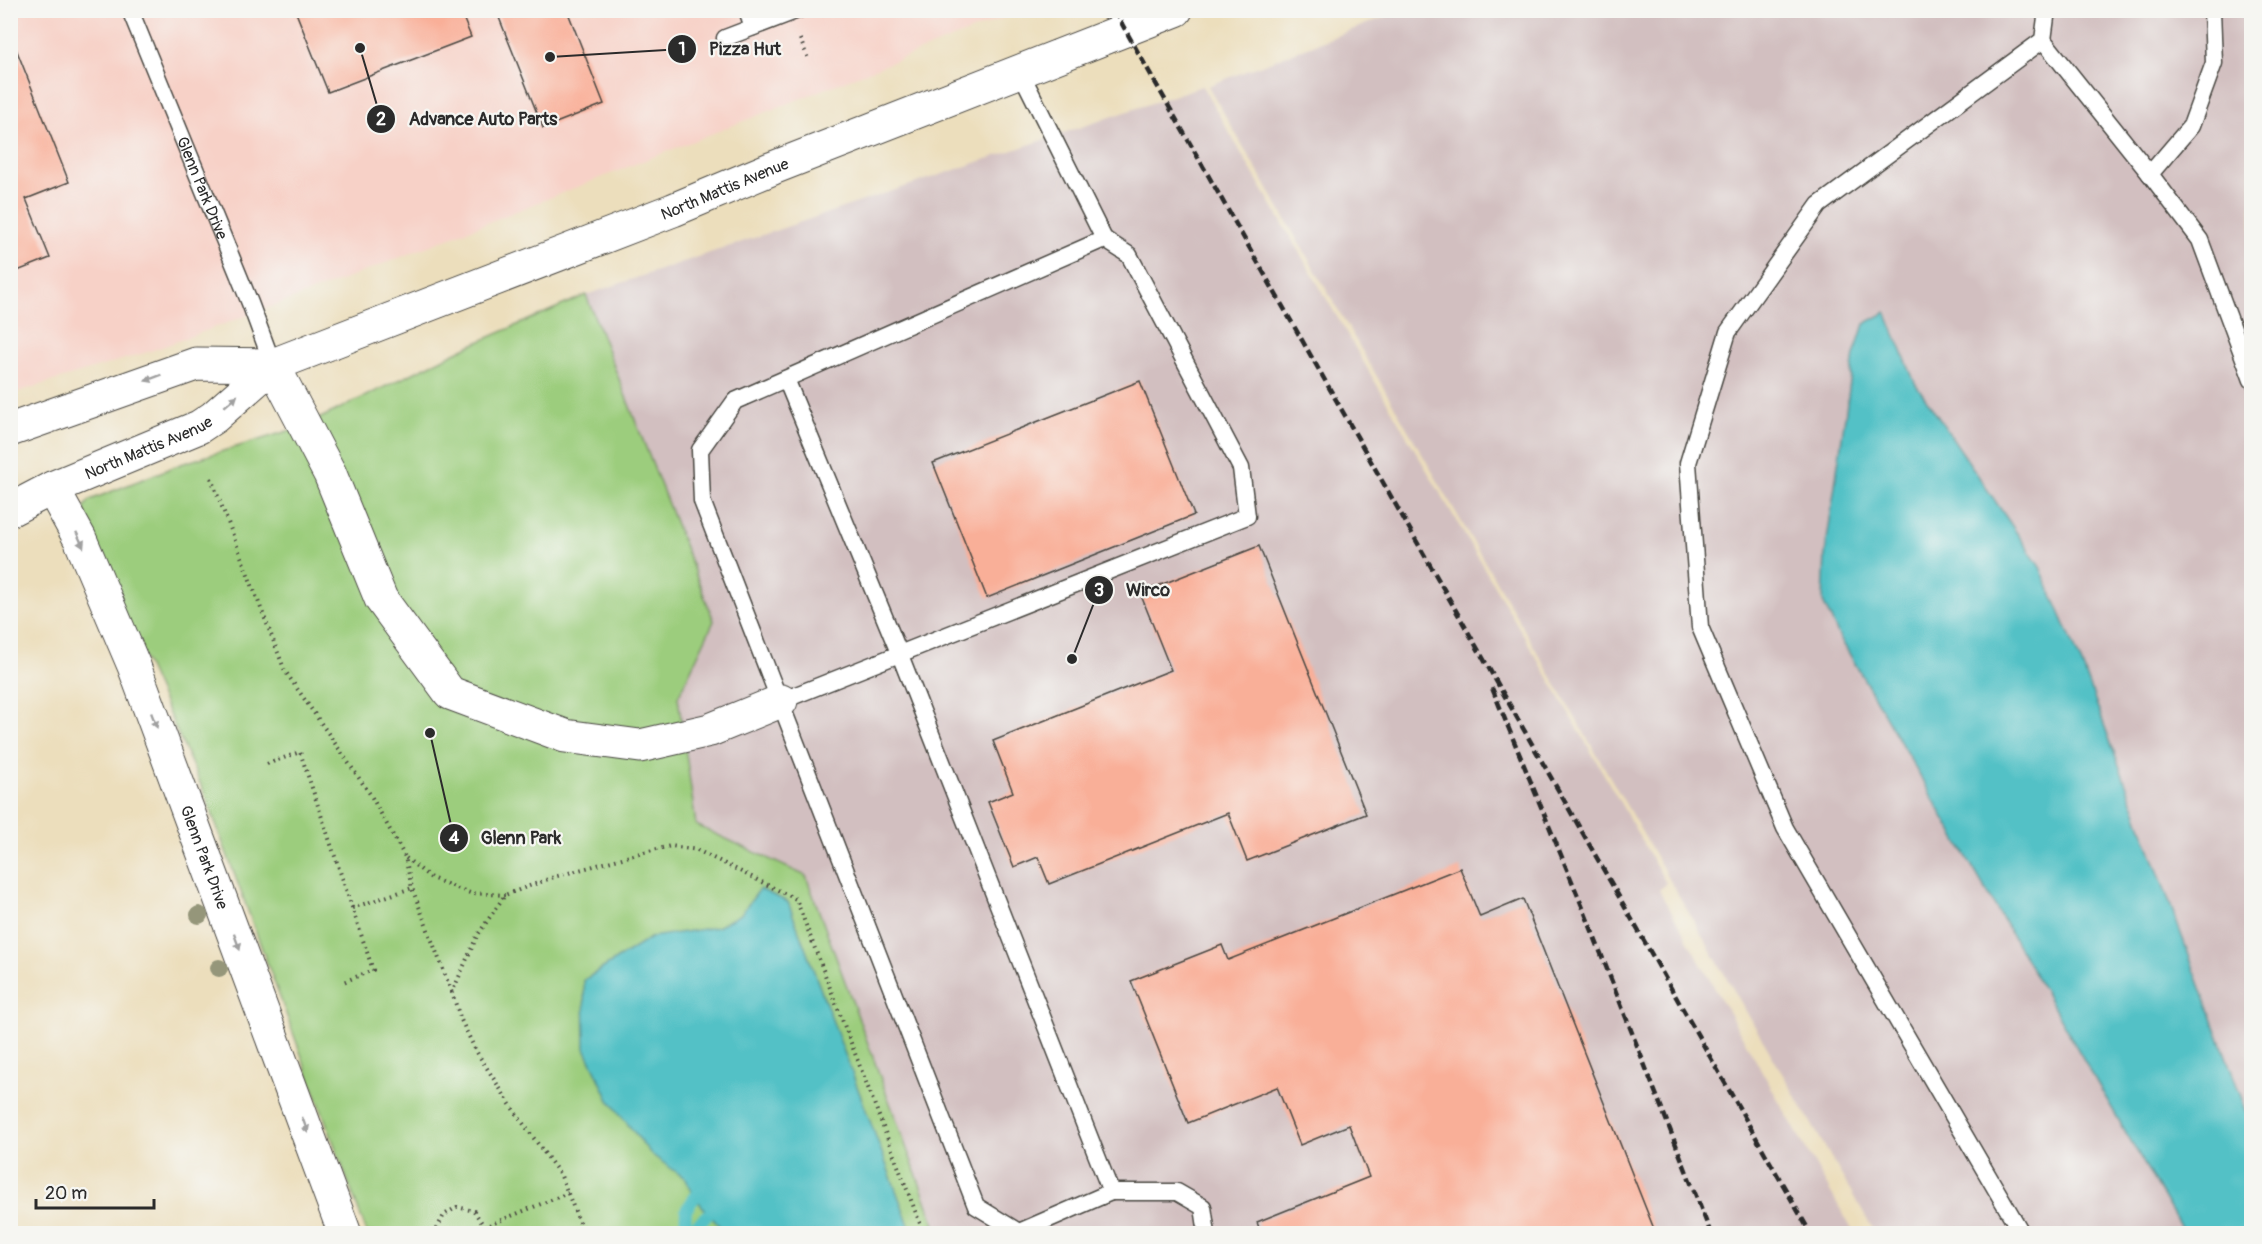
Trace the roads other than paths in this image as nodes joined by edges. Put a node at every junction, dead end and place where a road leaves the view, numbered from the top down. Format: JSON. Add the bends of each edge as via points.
{"nodes":[{"id":1,"x":130,"y":10,"type":"edge"},
{"id":2,"x":747,"y":10,"type":"edge"},
{"id":3,"x":798,"y":10,"type":"edge"},
{"id":4,"x":1176,"y":10,"type":"edge"},
{"id":5,"x":2047,"y":10,"type":"edge"},
{"id":6,"x":2212,"y":10,"type":"edge"},
{"id":7,"x":753,"y":27,"type":"junction"},
{"id":8,"x":725,"y":38,"type":"dead end"},
{"id":9,"x":2043,"y":40,"type":"junction"},
{"id":10,"x":1020,"y":71,"type":"junction"},
{"id":11,"x":2150,"y":174,"type":"junction"},
{"id":12,"x":1104,"y":239,"type":"junction"},
{"id":13,"x":273,"y":365,"type":"junction"},
{"id":14,"x":786,"y":379,"type":"junction"},
{"id":15,"x":2252,"y":380,"type":"edge"},
{"id":16,"x":10,"y":430,"type":"edge"},
{"id":17,"x":52,"y":488,"type":"junction"},
{"id":18,"x":10,"y":510,"type":"edge"},
{"id":19,"x":900,"y":655,"type":"junction"},
{"id":20,"x":781,"y":700,"type":"junction"},
{"id":21,"x":1111,"y":1192,"type":"junction"},
{"id":22,"x":345,"y":1233,"type":"edge"},
{"id":23,"x":1021,"y":1233,"type":"edge"},
{"id":24,"x":1207,"y":1233,"type":"edge"},
{"id":25,"x":2022,"y":1233,"type":"edge"}],
"edges":[{"from":1,"to":13,"type":"lane","name":"Glenn Park Drive"},
{"from":2,"to":7,"type":"lane"},
{"from":3,"to":7,"type":"lane"},
{"from":4,"to":10,"type":"main road","name":"North Mattis Avenue"},
{"from":5,"to":9,"type":"lane"},
{"from":6,"to":11,"type":"lane","via":[[2214,63],[2191,126]]},
{"from":7,"to":8,"type":"lane"},
{"from":9,"to":11,"type":"lane"},
{"from":9,"to":25,"type":"lane","via":[[1819,205],[1728,332],[1688,463],[1700,627],[1785,828]]},
{"from":10,"to":12,"type":"lane"},
{"from":10,"to":13,"type":"main road","name":"North Mattis Avenue"},
{"from":11,"to":15,"type":"lane","via":[[2199,240]]},
{"from":12,"to":14,"type":"lane"},
{"from":12,"to":19,"type":"lane","via":[[1129,255],[1241,468],[1247,516]]},
{"from":13,"to":16,"type":"main road","name":"North Mattis Avenue","one_way":true,"via":[[196,364]]},
{"from":17,"to":13,"type":"main road","name":"North Mattis Avenue","one_way":true,"via":[[199,427]]},
{"from":13,"to":20,"type":"main road","via":[[330,474],[381,599],[450,693],[565,736],[640,746],[710,730]]},
{"from":14,"to":19,"type":"lane"},
{"from":14,"to":20,"type":"lane","via":[[735,401],[700,450],[702,501]]},
{"from":17,"to":18,"type":"main road","name":"North Mattis Avenue"},
{"from":17,"to":22,"type":"main road","name":"Glenn Park Drive","one_way":true,"via":[[80,539],[134,666]]},
{"from":19,"to":20,"type":"lane"},
{"from":19,"to":21,"type":"lane"},
{"from":20,"to":23,"type":"lane","via":[[975,1206]]},
{"from":21,"to":23,"type":"lane"},
{"from":21,"to":24,"type":"lane","via":[[1177,1192],[1203,1207]]}]}
